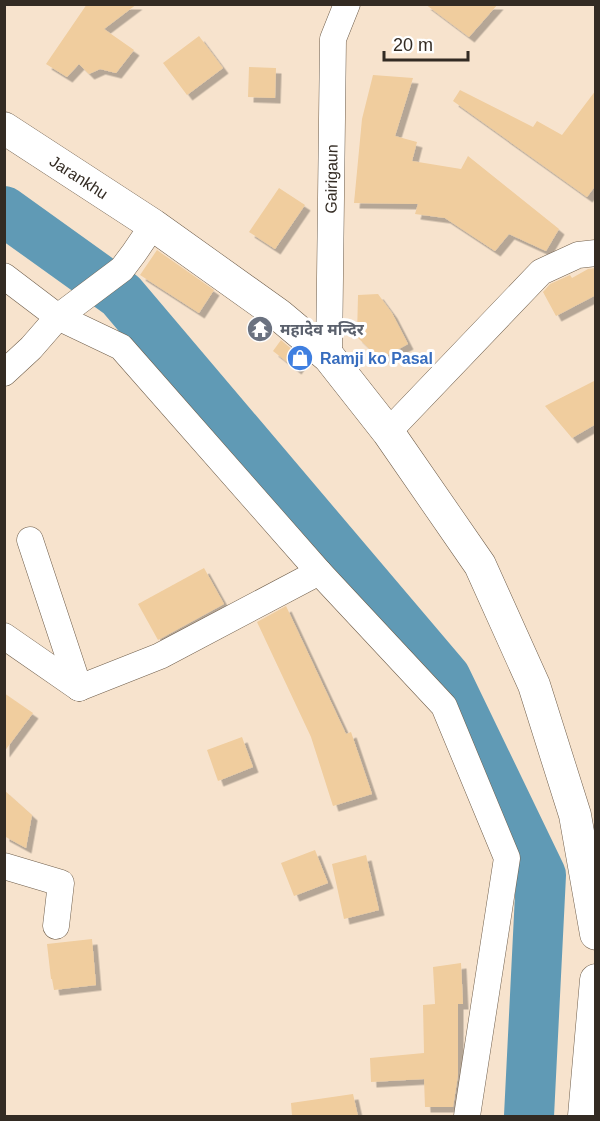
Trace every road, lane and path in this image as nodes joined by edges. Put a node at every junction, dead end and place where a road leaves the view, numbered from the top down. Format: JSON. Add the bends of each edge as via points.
{"nodes":[{"id":1,"x":347,"y":4,"type":"edge"},
{"id":2,"x":4,"y":128,"type":"edge"},
{"id":3,"x":153,"y":225,"type":"junction"},
{"id":4,"x":596,"y":253,"type":"edge"},
{"id":5,"x":4,"y":276,"type":"edge"},
{"id":6,"x":58,"y":317,"type":"junction"},
{"id":7,"x":329,"y":357,"type":"junction"},
{"id":8,"x":4,"y":373,"type":"edge"},
{"id":9,"x":388,"y":432,"type":"junction"},
{"id":10,"x":30,"y":540,"type":"dead end"},
{"id":11,"x":319,"y":572,"type":"junction"},
{"id":12,"x":4,"y":636,"type":"edge"},
{"id":13,"x":79,"y":688,"type":"junction"},
{"id":14,"x":4,"y":866,"type":"edge"},
{"id":15,"x":56,"y":926,"type":"dead end"},
{"id":16,"x":596,"y":934,"type":"edge"},
{"id":17,"x":596,"y":980,"type":"edge"},
{"id":18,"x":467,"y":1116,"type":"edge"},
{"id":19,"x":584,"y":1116,"type":"edge"}],
"edges":[{"from":1,"to":7,"type":"street","name":"Gairigaun","via":[[333,39]]},
{"from":2,"to":3,"type":"street","name":"Jarankhu"},
{"from":3,"to":6,"type":"street","via":[[122,269]]},
{"from":3,"to":7,"type":"street","name":"Jarankhu","via":[[279,315]]},
{"from":4,"to":9,"type":"street","via":[[578,255],[541,272]]},
{"from":5,"to":6,"type":"street"},
{"from":6,"to":8,"type":"street"},
{"from":6,"to":11,"type":"street","via":[[121,347]]},
{"from":7,"to":9,"type":"street","name":"Jarankhu"},
{"from":9,"to":16,"type":"street","name":"Jarankhu","via":[[480,565],[534,685],[575,815]]},
{"from":10,"to":13,"type":"street"},
{"from":11,"to":13,"type":"street","via":[[160,656]]},
{"from":11,"to":18,"type":"street","via":[[444,706],[507,858]]},
{"from":12,"to":13,"type":"street"},
{"from":14,"to":15,"type":"street","via":[[61,883]]},
{"from":17,"to":19,"type":"street"}]}
